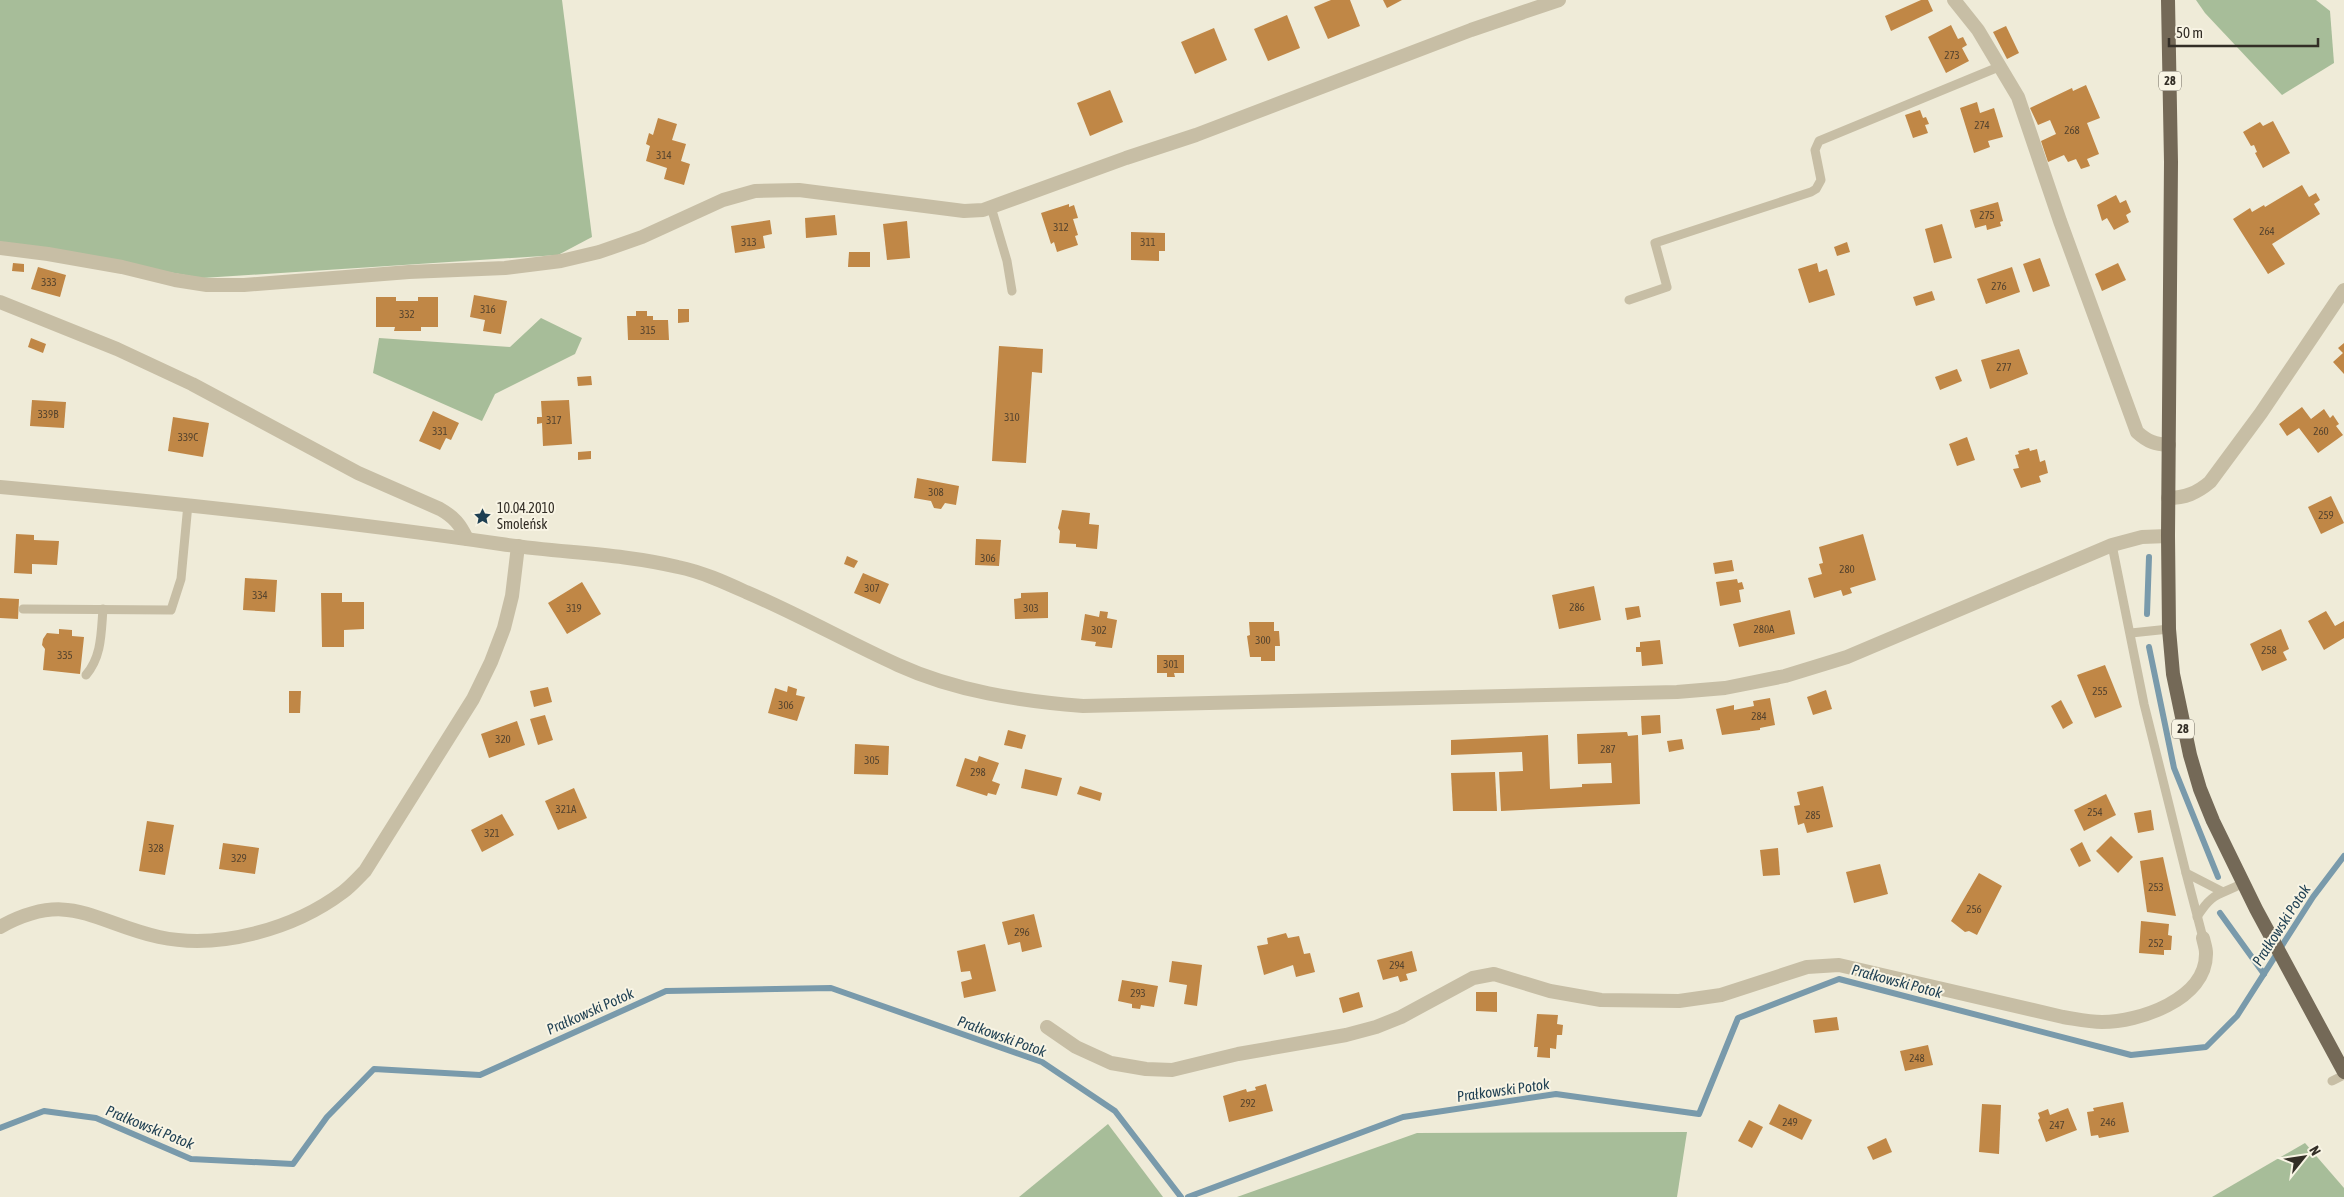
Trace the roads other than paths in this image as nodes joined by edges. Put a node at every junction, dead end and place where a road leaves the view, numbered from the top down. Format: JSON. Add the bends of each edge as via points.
{"nodes":[{"id":1,"x":1558,"y":0,"type":"edge"},
{"id":2,"x":1954,"y":0,"type":"edge"},
{"id":3,"x":2168,"y":0,"type":"edge"},
{"id":4,"x":2001,"y":66,"type":"junction"},
{"id":5,"x":991,"y":207,"type":"junction"},
{"id":6,"x":0,"y":248,"type":"edge"},
{"id":7,"x":2344,"y":290,"type":"edge"},
{"id":8,"x":1012,"y":291,"type":"dead end"},
{"id":9,"x":1629,"y":300,"type":"dead end"},
{"id":10,"x":0,"y":302,"type":"edge"},
{"id":11,"x":2169,"y":445,"type":"junction"},
{"id":12,"x":0,"y":487,"type":"edge"},
{"id":13,"x":2168,"y":498,"type":"junction"},
{"id":14,"x":188,"y":504,"type":"junction"},
{"id":15,"x":2168,"y":536,"type":"junction"},
{"id":16,"x":467,"y":539,"type":"junction"},
{"id":17,"x":2112,"y":545,"type":"junction"},
{"id":18,"x":518,"y":546,"type":"junction"},
{"id":19,"x":23,"y":609,"type":"dead end"},
{"id":20,"x":103,"y":609,"type":"junction"},
{"id":21,"x":2169,"y":629,"type":"junction"},
{"id":22,"x":2131,"y":633,"type":"junction"},
{"id":23,"x":86,"y":675,"type":"dead end"},
{"id":24,"x":2186,"y":873,"type":"junction"},
{"id":25,"x":2243,"y":883,"type":"junction"},
{"id":26,"x":2221,"y":891,"type":"junction"},
{"id":27,"x":2197,"y":917,"type":"junction"},
{"id":28,"x":0,"y":927,"type":"edge"},
{"id":29,"x":2203,"y":938,"type":"joint"},
{"id":30,"x":1047,"y":1027,"type":"dead end"},
{"id":31,"x":2344,"y":1074,"type":"edge"},
{"id":32,"x":2332,"y":1081,"type":"dead end"}],
"edges":[{"from":1,"to":5,"type":"street","via":[[1196,135]]},
{"from":2,"to":4,"type":"street"},
{"from":3,"to":11,"type":"main road","number":"28","via":[[2171,162]]},
{"from":4,"to":9,"type":"lane","via":[[1819,141],[1815,150],[1821,180],[1816,190],[1655,243],[1667,287]]},
{"from":4,"to":11,"type":"street","via":[[2032,135],[2137,432],[2154,444]]},
{"from":5,"to":6,"type":"street","via":[[964,211],[799,190],[755,191],[723,200],[642,237],[561,262],[244,285],[207,285],[122,267]]},
{"from":5,"to":8,"type":"lane"},
{"from":7,"to":13,"type":"street","via":[[2210,482],[2182,498]]},
{"from":10,"to":16,"type":"street","via":[[117,349],[192,384],[358,473],[440,509],[453,516]]},
{"from":11,"to":13,"type":"main road","number":"28"},
{"from":12,"to":14,"type":"street"},
{"from":13,"to":15,"type":"main road","number":"28"},
{"from":14,"to":16,"type":"street"},
{"from":14,"to":20,"type":"lane","via":[[181,579],[171,610]]},
{"from":15,"to":17,"type":"street","via":[[2142,537]]},
{"from":15,"to":21,"type":"main road","number":"28"},
{"from":16,"to":18,"type":"street"},
{"from":17,"to":18,"type":"street","via":[[1847,657],[1785,676],[1725,688],[1677,692],[1118,706],[1020,699],[937,679],[900,666],[771,602],[679,567],[615,556]]},
{"from":17,"to":22,"type":"lane"},
{"from":18,"to":28,"type":"street","via":[[512,596],[504,628],[473,699],[365,871],[343,892],[286,922],[215,942],[158,937],[85,912],[63,908],[20,916]]},
{"from":19,"to":20,"type":"lane"},
{"from":20,"to":23,"type":"lane","via":[[100,642],[94,665]]},
{"from":21,"to":22,"type":"lane"},
{"from":21,"to":25,"type":"main road","number":"28","via":[[2177,697],[2195,772],[2213,821]]},
{"from":22,"to":24,"type":"lane","via":[[2144,704]]},
{"from":24,"to":26,"type":"lane"},
{"from":24,"to":27,"type":"lane"},
{"from":25,"to":26,"type":"lane"},
{"from":25,"to":31,"type":"main road","number":"28"},
{"from":26,"to":27,"type":"lane","via":[[2208,900]]},
{"from":27,"to":29,"type":"lane"},
{"from":29,"to":30,"type":"street","via":[[2204,966],[2191,988],[2147,1015],[2100,1022],[2063,1017],[1839,965],[1807,967],[1721,996],[1680,1001],[1574,997],[1506,977],[1484,974],[1376,1027],[1172,1070],[1111,1063],[1076,1047]]},
{"from":31,"to":32,"type":"lane"}]}
